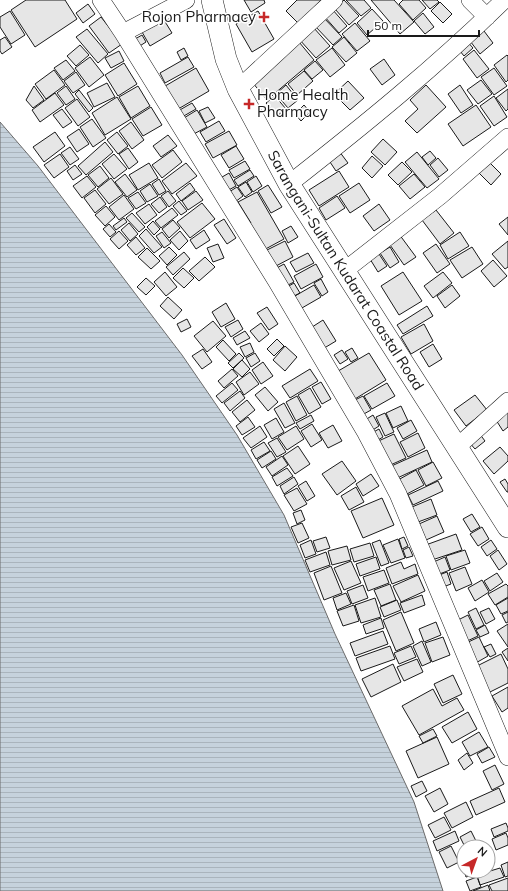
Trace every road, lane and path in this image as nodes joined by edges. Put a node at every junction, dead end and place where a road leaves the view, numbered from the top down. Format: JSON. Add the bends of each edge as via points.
{"nodes":[{"id":1,"x":100,"y":0,"type":"edge"},
{"id":2,"x":186,"y":0,"type":"edge"},
{"id":3,"x":212,"y":0,"type":"edge"},
{"id":4,"x":334,"y":0,"type":"edge"},
{"id":5,"x":470,"y":0,"type":"edge"},
{"id":6,"x":504,"y":0,"type":"edge"},
{"id":7,"x":487,"y":17,"type":"junction"},
{"id":8,"x":123,"y":33,"type":"junction"},
{"id":9,"x":238,"y":89,"type":"junction"},
{"id":10,"x":508,"y":137,"type":"edge"},
{"id":11,"x":289,"y":184,"type":"junction"},
{"id":12,"x":344,"y":271,"type":"junction"},
{"id":13,"x":508,"y":400,"type":"edge"},
{"id":14,"x":457,"y":447,"type":"junction"},
{"id":15,"x":508,"y":527,"type":"edge"},
{"id":16,"x":508,"y":757,"type":"edge"}],
"edges":[{"from":1,"to":8,"type":"street"},
{"from":2,"to":8,"type":"street"},
{"from":3,"to":9,"type":"main road","name":"Sarangani-Sultan Kudarat Coastal Road","via":[[226,60]]},
{"from":4,"to":9,"type":"street"},
{"from":5,"to":7,"type":"street"},
{"from":6,"to":7,"type":"street"},
{"from":7,"to":11,"type":"street","via":[[357,131]]},
{"from":8,"to":16,"type":"street","via":[[277,282],[366,433],[398,494]]},
{"from":9,"to":11,"type":"main road","name":"Sarangani-Sultan Kudarat Coastal Road"},
{"from":10,"to":12,"type":"street","via":[[440,196]]},
{"from":11,"to":12,"type":"main road","name":"Sarangani-Sultan Kudarat Coastal Road"},
{"from":12,"to":14,"type":"main road","name":"Sarangani-Sultan Kudarat Coastal Road"},
{"from":13,"to":14,"type":"street"},
{"from":14,"to":15,"type":"main road","name":"Sarangani-Sultan Kudarat Coastal Road"}]}
